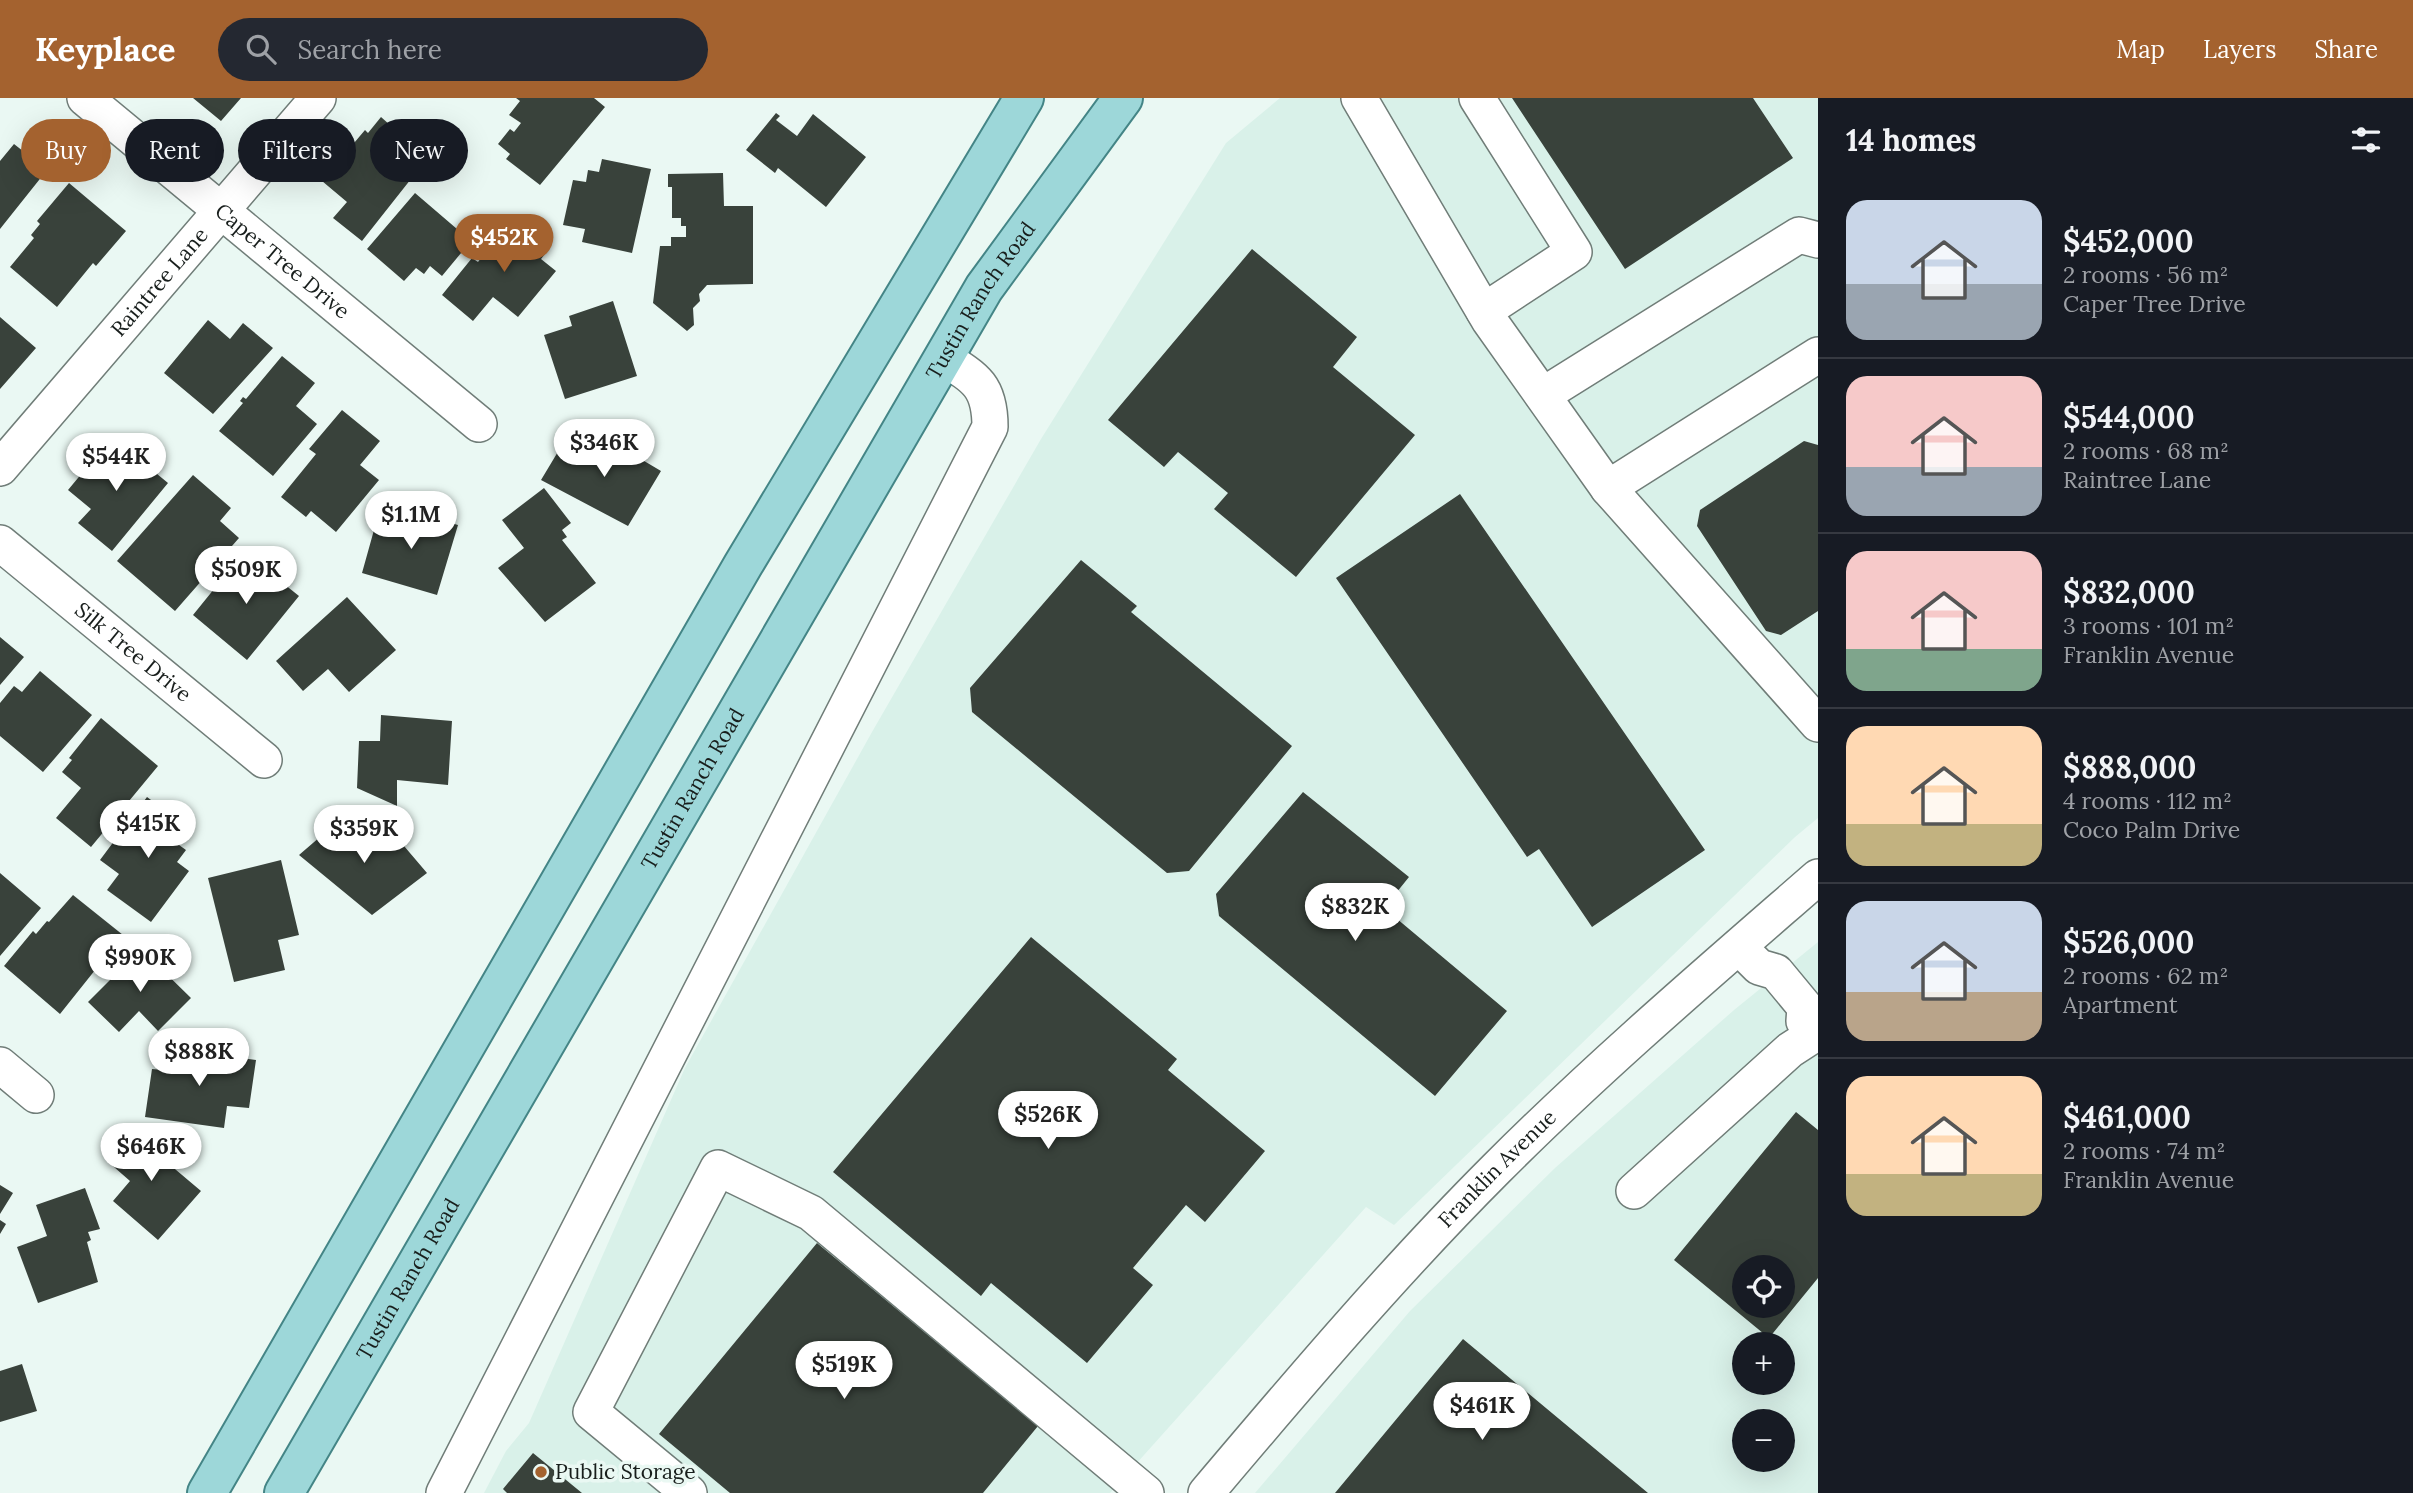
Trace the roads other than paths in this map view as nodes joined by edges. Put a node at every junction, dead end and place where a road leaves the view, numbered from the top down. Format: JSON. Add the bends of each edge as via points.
{"nodes":[{"id":1,"x":85,"y":98,"type":"edge"},
{"id":2,"x":318,"y":98,"type":"edge"},
{"id":3,"x":1024,"y":98,"type":"edge"},
{"id":4,"x":1123,"y":98,"type":"edge"},
{"id":5,"x":1359,"y":98,"type":"edge"},
{"id":6,"x":1477,"y":98,"type":"edge"},
{"id":7,"x":222,"y":212,"type":"junction"},
{"id":8,"x":1818,"y":240,"type":"edge"},
{"id":9,"x":1484,"y":311,"type":"junction"},
{"id":10,"x":1818,"y":355,"type":"edge"},
{"id":11,"x":943,"y":358,"type":"junction"},
{"id":12,"x":1543,"y":396,"type":"junction"},
{"id":13,"x":479,"y":424,"type":"dead end"},
{"id":14,"x":0,"y":468,"type":"edge"},
{"id":15,"x":1608,"y":488,"type":"junction"},
{"id":16,"x":0,"y":543,"type":"edge"},
{"id":17,"x":1817,"y":720,"type":"edge"},
{"id":18,"x":264,"y":760,"type":"dead end"},
{"id":19,"x":1818,"y":877,"type":"edge"},
{"id":20,"x":1749,"y":957,"type":"junction"},
{"id":21,"x":1814,"y":1031,"type":"edge"},
{"id":22,"x":0,"y":1065,"type":"edge"},
{"id":23,"x":36,"y":1095,"type":"dead end"},
{"id":24,"x":1634,"y":1191,"type":"dead end"},
{"id":25,"x":207,"y":1493,"type":"edge"},
{"id":26,"x":284,"y":1493,"type":"edge"},
{"id":27,"x":444,"y":1493,"type":"edge"},
{"id":28,"x":689,"y":1493,"type":"edge"},
{"id":29,"x":1146,"y":1493,"type":"edge"},
{"id":30,"x":1206,"y":1493,"type":"edge"}],
"edges":[{"from":1,"to":7,"type":"street","name":"Caper Tree Drive"},
{"from":2,"to":7,"type":"street","name":"Raintree Lane"},
{"from":3,"to":25,"type":"main road","via":[[736,577]]},
{"from":4,"to":11,"type":"main road","name":"Tustin Ranch Road","via":[[984,288]]},
{"from":5,"to":9,"type":"street"},
{"from":6,"to":9,"type":"street","via":[[1574,251]]},
{"from":7,"to":13,"type":"street","name":"Caper Tree Drive"},
{"from":7,"to":14,"type":"street","name":"Raintree Lane"},
{"from":8,"to":12,"type":"street","via":[[1799,235]]},
{"from":9,"to":12,"type":"street"},
{"from":10,"to":15,"type":"street"},
{"from":11,"to":26,"type":"main road","name":"Tustin Ranch Road"},
{"from":11,"to":27,"type":"street","via":[[976,378],[989,408],[989,427]]},
{"from":12,"to":15,"type":"street"},
{"from":15,"to":17,"type":"street"},
{"from":16,"to":18,"type":"street","name":"Silk Tree Drive"},
{"from":19,"to":20,"type":"street","name":"Franklin Avenue"},
{"from":20,"to":21,"type":"street","via":[[1760,986],[1793,1021]]},
{"from":20,"to":30,"type":"street","name":"Franklin Avenue","via":[[1630,1041],[1496,1169]]},
{"from":21,"to":24,"type":"street"},
{"from":22,"to":23,"type":"street"},
{"from":28,"to":29,"type":"street","via":[[591,1412],[718,1168],[811,1213]]}]}
